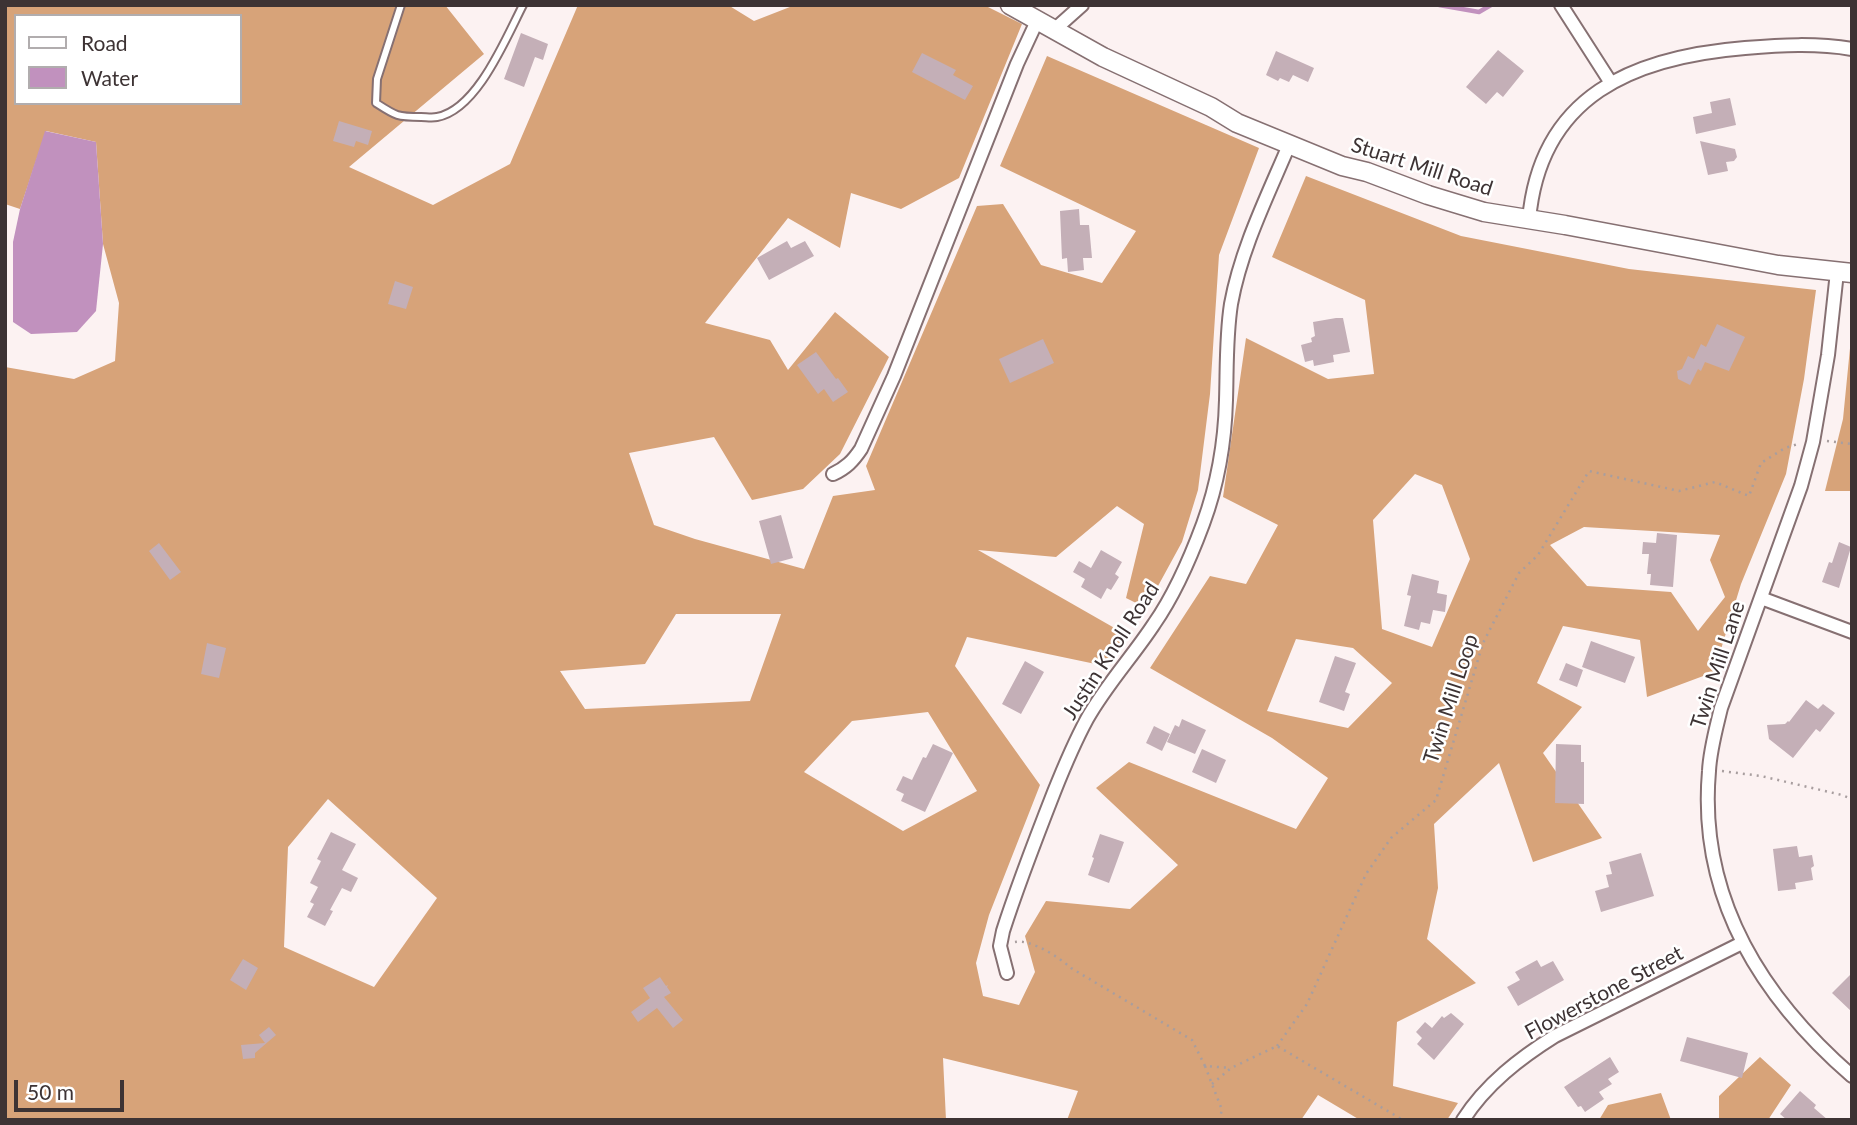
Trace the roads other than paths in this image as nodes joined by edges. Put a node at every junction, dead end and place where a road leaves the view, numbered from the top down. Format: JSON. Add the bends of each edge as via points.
{"nodes":[{"id":1,"x":401,"y":5,"type":"edge"},
{"id":2,"x":523,"y":5,"type":"edge"},
{"id":3,"x":1010,"y":5,"type":"edge"},
{"id":4,"x":1082,"y":5,"type":"edge"},
{"id":5,"x":1561,"y":5,"type":"edge"},
{"id":6,"x":1037,"y":21,"type":"junction"},
{"id":7,"x":1054,"y":30,"type":"junction"},
{"id":8,"x":1852,"y":49,"type":"edge"},
{"id":9,"x":1611,"y":83,"type":"junction"},
{"id":10,"x":1289,"y":145,"type":"junction"},
{"id":11,"x":1529,"y":220,"type":"junction"},
{"id":12,"x":1845,"y":272,"type":"edge"},
{"id":13,"x":833,"y":474,"type":"dead end"},
{"id":14,"x":1761,"y":598,"type":"junction"},
{"id":15,"x":1852,"y":632,"type":"edge"},
{"id":16,"x":1742,"y":943,"type":"junction"},
{"id":17,"x":1007,"y":972,"type":"dead end"},
{"id":18,"x":1852,"y":1076,"type":"edge"},
{"id":19,"x":1463,"y":1120,"type":"edge"}],
"edges":[{"from":1,"to":2,"type":"lane","via":[[377,79],[376,103],[397,117],[438,117],[460,106],[474,93]]},
{"from":3,"to":6,"type":"main road","name":"Stuart Mill Road"},
{"from":4,"to":7,"type":"street"},
{"from":5,"to":9,"type":"street"},
{"from":6,"to":7,"type":"main road","name":"Stuart Mill Road"},
{"from":6,"to":13,"type":"street","via":[[861,449],[854,460]]},
{"from":7,"to":10,"type":"main road","name":"Stuart Mill Road"},
{"from":8,"to":9,"type":"street","via":[[1796,44],[1708,51],[1675,58]]},
{"from":9,"to":11,"type":"street","via":[[1577,109],[1546,152],[1536,175]]},
{"from":10,"to":11,"type":"main road","name":"Stuart Mill Road","via":[[1439,199]]},
{"from":10,"to":17,"type":"street","name":"Justin Knoll Road","via":[[1247,245],[1231,306],[1220,453],[1205,520],[1174,592],[1074,744],[1003,931],[1000,946]]},
{"from":11,"to":12,"type":"main road","name":"Stuart Mill Road","via":[[1778,265]]},
{"from":12,"to":14,"type":"street","name":"Twin Mill Lane","via":[[1814,438]]},
{"from":14,"to":15,"type":"street"},
{"from":14,"to":16,"type":"street","name":"Twin Mill Lane","via":[[1721,708],[1709,768],[1707,806],[1716,874]]},
{"from":16,"to":18,"type":"street","name":"Twin Mill Lane","via":[[1803,1029]]},
{"from":16,"to":19,"type":"street","name":"Flowerstone Street","via":[[1555,1036],[1509,1069]]}]}
